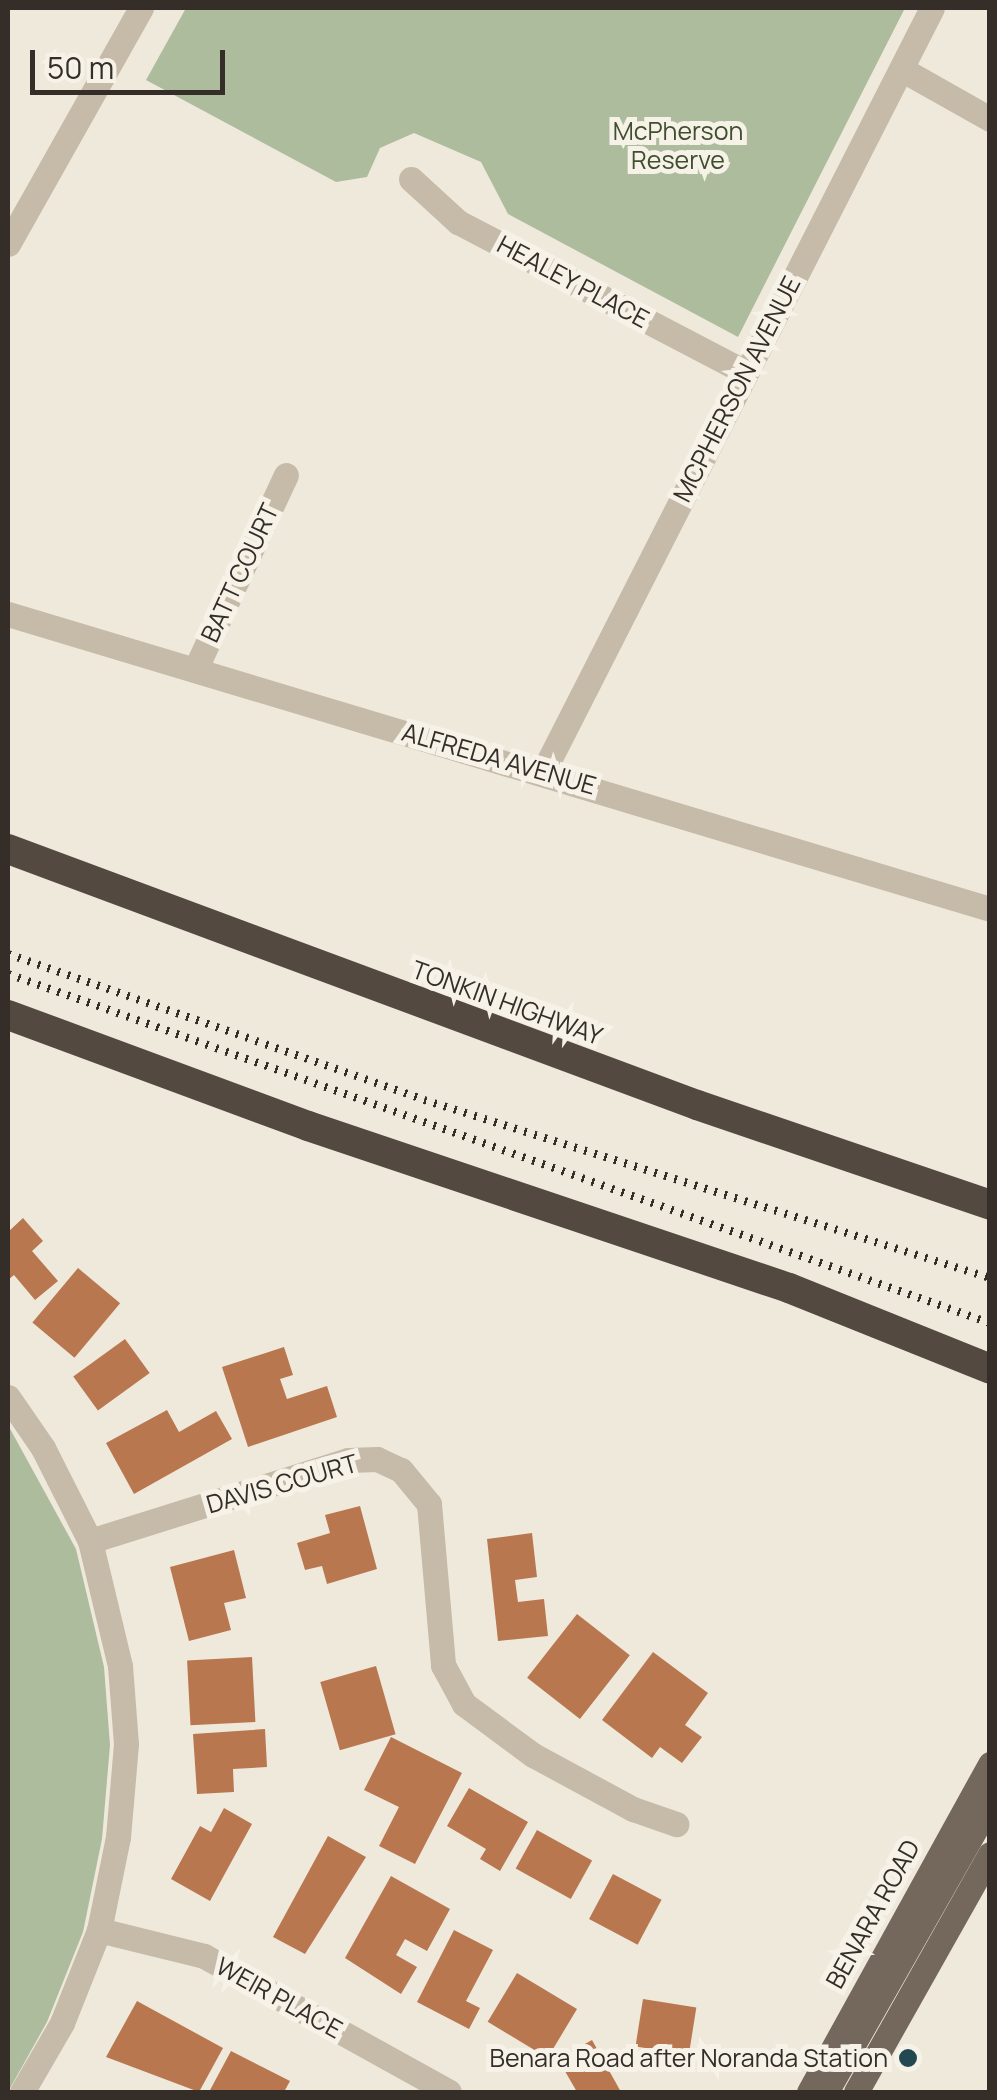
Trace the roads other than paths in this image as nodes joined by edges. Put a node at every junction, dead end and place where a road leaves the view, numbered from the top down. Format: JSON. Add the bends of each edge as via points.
{"nodes":[{"id":1,"x":141,"y":8,"type":"edge"},
{"id":2,"x":932,"y":8,"type":"edge"},
{"id":3,"x":902,"y":70,"type":"junction"},
{"id":4,"x":990,"y":119,"type":"edge"},
{"id":5,"x":411,"y":179,"type":"dead end"},
{"id":6,"x":11,"y":228,"type":"edge"},
{"id":7,"x":745,"y":372,"type":"junction"},
{"id":8,"x":286,"y":475,"type":"dead end"},
{"id":9,"x":8,"y":614,"type":"edge"},
{"id":10,"x":195,"y":670,"type":"junction"},
{"id":11,"x":542,"y":772,"type":"junction"},
{"id":12,"x":8,"y":848,"type":"edge"},
{"id":13,"x":990,"y":909,"type":"edge"},
{"id":14,"x":8,"y":1014,"type":"edge"},
{"id":15,"x":990,"y":1205,"type":"edge"},
{"id":16,"x":990,"y":1368,"type":"edge"},
{"id":17,"x":8,"y":1397,"type":"edge"},
{"id":18,"x":90,"y":1541,"type":"junction"},
{"id":19,"x":990,"y":1764,"type":"edge"},
{"id":20,"x":990,"y":1803,"type":"edge"},
{"id":21,"x":676,"y":1824,"type":"dead end"},
{"id":22,"x":990,"y":1854,"type":"edge"},
{"id":23,"x":98,"y":1930,"type":"junction"},
{"id":24,"x":22,"y":2092,"type":"edge"},
{"id":25,"x":449,"y":2092,"type":"edge"},
{"id":26,"x":809,"y":2092,"type":"edge"},
{"id":27,"x":826,"y":2092,"type":"edge"},
{"id":28,"x":856,"y":2092,"type":"edge"}],
"edges":[{"from":1,"to":6,"type":"street"},
{"from":2,"to":3,"type":"street","name":"MCPHERSON AVENUE"},
{"from":3,"to":4,"type":"street"},
{"from":3,"to":7,"type":"street","name":"MCPHERSON AVENUE"},
{"from":5,"to":7,"type":"street","name":"HEALEY PLACE","via":[[458,222]]},
{"from":7,"to":11,"type":"street","name":"MCPHERSON AVENUE"},
{"from":8,"to":10,"type":"street","name":"BATT COURT"},
{"from":9,"to":10,"type":"street","name":"ALFREDA AVENUE"},
{"from":10,"to":11,"type":"street","name":"ALFREDA AVENUE"},
{"from":11,"to":13,"type":"street","name":"ALFREDA AVENUE"},
{"from":12,"to":15,"type":"highway","name":"TONKIN HIGHWAY","via":[[697,1105]]},
{"from":14,"to":16,"type":"highway","via":[[308,1126],[789,1288]]},
{"from":17,"to":18,"type":"street","via":[[44,1448]]},
{"from":18,"to":21,"type":"street","name":"DAVIS COURT","via":[[348,1460],[377,1459],[400,1470],[429,1504],[443,1666],[464,1704],[533,1754],[633,1809]]},
{"from":18,"to":23,"type":"street","via":[[118,1651],[126,1744],[118,1837]]},
{"from":19,"to":26,"type":"main road","name":"BENARA ROAD"},
{"from":20,"to":27,"type":"main road","name":"BENARA ROAD"},
{"from":22,"to":28,"type":"main road"},
{"from":23,"to":24,"type":"street","via":[[62,2023]]},
{"from":23,"to":25,"type":"street","name":"WEIR PLACE","via":[[204,1956]]}]}
